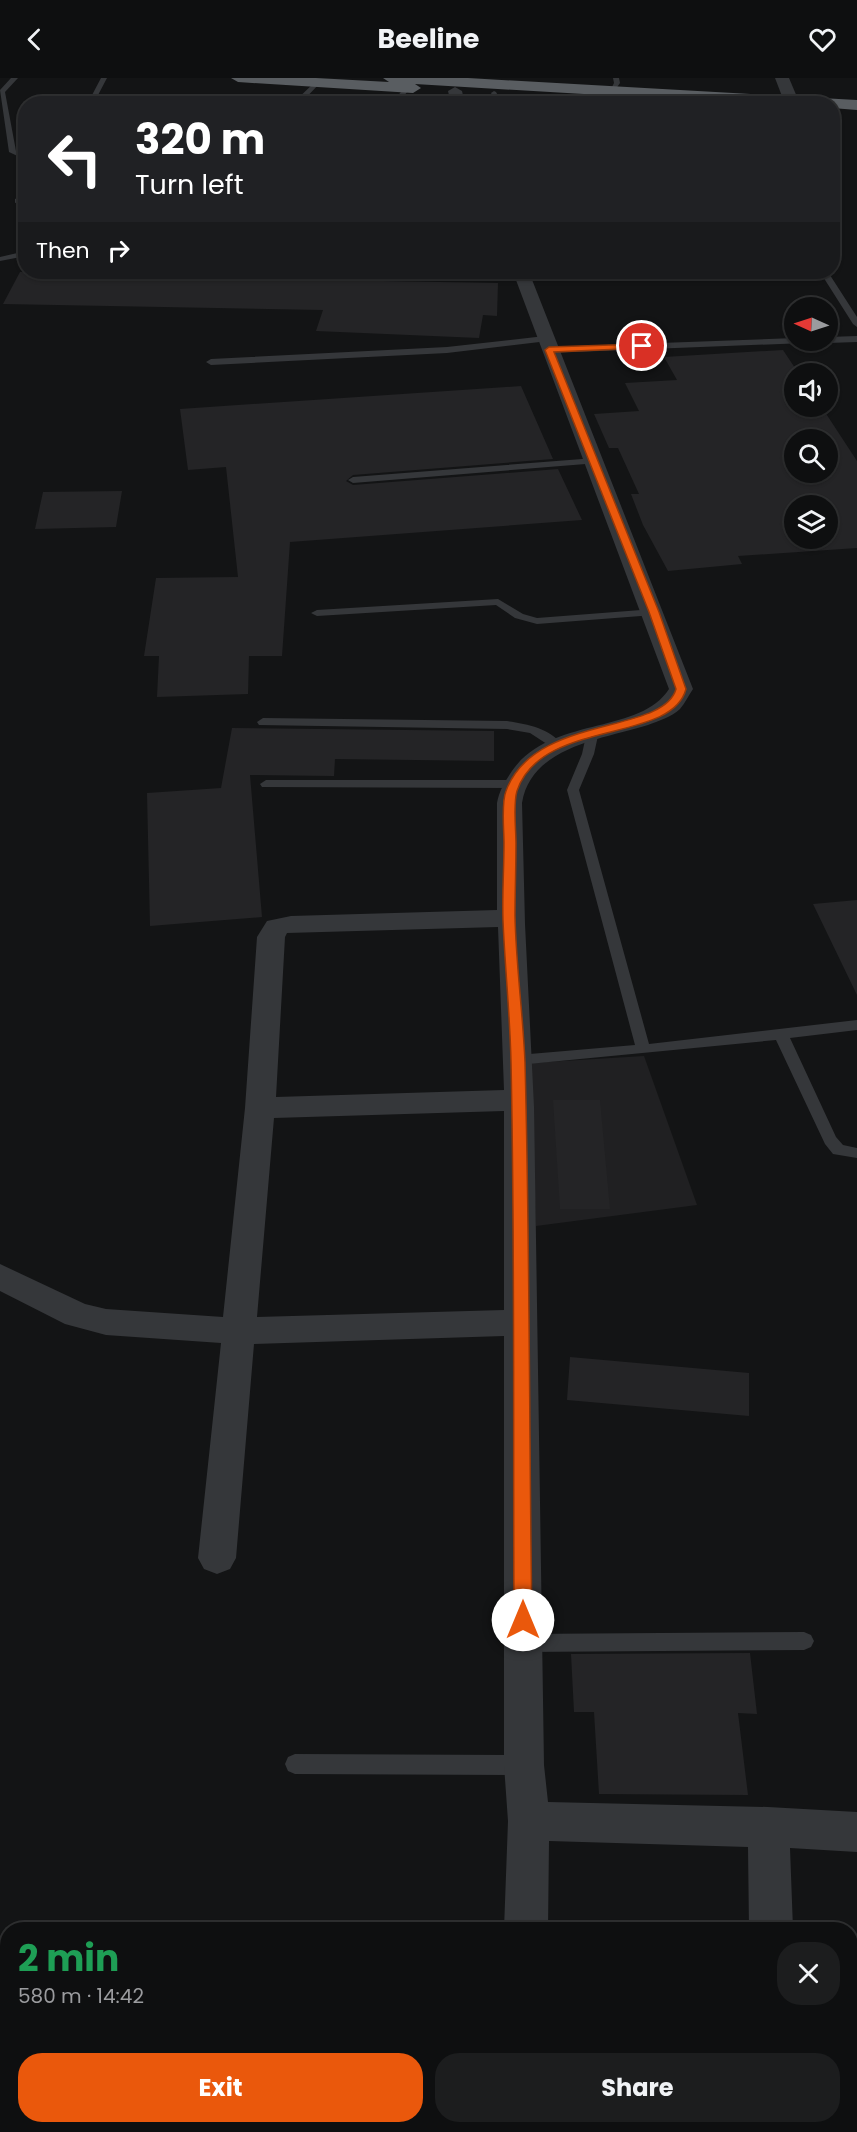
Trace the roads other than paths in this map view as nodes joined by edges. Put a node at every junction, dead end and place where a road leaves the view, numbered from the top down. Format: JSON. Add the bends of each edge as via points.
{"nodes":[{"id":1,"x":15,"y":78,"type":"edge"},
{"id":2,"x":104,"y":78,"type":"edge"},
{"id":3,"x":238,"y":78,"type":"edge"},
{"id":4,"x":390,"y":78,"type":"edge"},
{"id":5,"x":783,"y":78,"type":"edge"},
{"id":6,"x":317,"y":83,"type":"junction"},
{"id":7,"x":615,"y":84,"type":"edge"},
{"id":8,"x":407,"y":88,"type":"junction"},
{"id":9,"x":1,"y":93,"type":"edge"},
{"id":10,"x":95,"y":96,"type":"edge"},
{"id":11,"x":303,"y":96,"type":"edge"},
{"id":12,"x":400,"y":96,"type":"edge"},
{"id":13,"x":451,"y":96,"type":"edge"},
{"id":14,"x":734,"y":96,"type":"edge"},
{"id":15,"x":790,"y":96,"type":"edge"},
{"id":16,"x":840,"y":104,"type":"edge"},
{"id":17,"x":857,"y":105,"type":"edge"},
{"id":18,"x":840,"y":113,"type":"edge"},
{"id":19,"x":857,"y":114,"type":"edge"},
{"id":20,"x":4,"y":136,"type":"edge"},
{"id":21,"x":18,"y":154,"type":"edge"},
{"id":22,"x":18,"y":256,"type":"edge"},
{"id":23,"x":0,"y":259,"type":"edge"},
{"id":24,"x":524,"y":279,"type":"edge"},
{"id":25,"x":828,"y":279,"type":"edge"},
{"id":26,"x":857,"y":324,"type":"edge"},
{"id":27,"x":857,"y":339,"type":"edge"},
{"id":28,"x":784,"y":340,"type":"edge"},
{"id":29,"x":838,"y":340,"type":"edge"},
{"id":30,"x":547,"y":344,"type":"junction"},
{"id":31,"x":211,"y":362,"type":"dead end"},
{"id":32,"x":595,"y":461,"type":"junction"},
{"id":33,"x":353,"y":480,"type":"dead end"},
{"id":34,"x":654,"y":612,"type":"junction"},
{"id":35,"x":317,"y":613,"type":"dead end"},
{"id":36,"x":263,"y":722,"type":"dead end"},
{"id":37,"x":593,"y":731,"type":"junction"},
{"id":38,"x":557,"y":745,"type":"junction"},
{"id":39,"x":266,"y":783,"type":"dead end"},
{"id":40,"x":516,"y":784,"type":"junction"},
{"id":41,"x":509,"y":918,"type":"junction"},
{"id":42,"x":857,"y":1025,"type":"edge"},
{"id":43,"x":781,"y":1035,"type":"junction"},
{"id":44,"x":643,"y":1049,"type":"junction"},
{"id":45,"x":518,"y":1060,"type":"junction"},
{"id":46,"x":518,"y":1100,"type":"junction"},
{"id":47,"x":260,"y":1108,"type":"junction"},
{"id":48,"x":857,"y":1153,"type":"edge"},
{"id":49,"x":0,"y":1276,"type":"edge"},
{"id":50,"x":521,"y":1323,"type":"junction"},
{"id":51,"x":239,"y":1331,"type":"junction"},
{"id":52,"x":217,"y":1558,"type":"dead end"},
{"id":53,"x":804,"y":1641,"type":"dead end"},
{"id":54,"x":523,"y":1643,"type":"junction"},
{"id":55,"x":295,"y":1764,"type":"dead end"},
{"id":56,"x":524,"y":1765,"type":"junction"},
{"id":57,"x":529,"y":1821,"type":"junction"},
{"id":58,"x":768,"y":1827,"type":"junction"},
{"id":59,"x":857,"y":1832,"type":"edge"},
{"id":60,"x":526,"y":1922,"type":"edge"},
{"id":61,"x":771,"y":1922,"type":"edge"}],
"edges":[{"from":1,"to":9,"type":"lane"},
{"from":2,"to":10,"type":"lane"},
{"from":3,"to":6,"type":"highway"},
{"from":4,"to":7,"type":"highway"},
{"from":5,"to":15,"type":"street"},
{"from":6,"to":8,"type":"highway"},
{"from":6,"to":11,"type":"lane"},
{"from":7,"to":14,"type":"highway"},
{"from":8,"to":12,"type":"lane"},
{"from":8,"to":13,"type":"highway"},
{"from":9,"to":20,"type":"lane"},
{"from":16,"to":17,"type":"highway"},
{"from":18,"to":19,"type":"highway"},
{"from":20,"to":21,"type":"lane"},
{"from":22,"to":23,"type":"lane"},
{"from":24,"to":30,"type":"street"},
{"from":25,"to":26,"type":"lane"},
{"from":27,"to":29,"type":"lane"},
{"from":28,"to":30,"type":"lane"},
{"from":30,"to":31,"type":"lane"},
{"from":30,"to":32,"type":"street"},
{"from":32,"to":33,"type":"lane"},
{"from":32,"to":34,"type":"street"},
{"from":34,"to":35,"type":"lane","via":[[537,621],[519,616],[498,602]]},
{"from":34,"to":37,"type":"street","via":[[681,689],[678,699],[664,711]]},
{"from":36,"to":38,"type":"lane","via":[[507,725],[532,728]]},
{"from":37,"to":38,"type":"street"},
{"from":37,"to":44,"type":"lane","via":[[573,790]]},
{"from":38,"to":40,"type":"street","via":[[527,765]]},
{"from":39,"to":40,"type":"lane"},
{"from":40,"to":41,"type":"street","via":[[511,792]]},
{"from":41,"to":45,"type":"street"},
{"from":41,"to":47,"type":"street","via":[[277,927],[271,937]]},
{"from":42,"to":43,"type":"lane"},
{"from":43,"to":44,"type":"lane"},
{"from":43,"to":48,"type":"lane","via":[[830,1140],[838,1150]]},
{"from":44,"to":45,"type":"lane"},
{"from":45,"to":46,"type":"street"},
{"from":46,"to":47,"type":"street"},
{"from":46,"to":50,"type":"street"},
{"from":47,"to":51,"type":"street"},
{"from":49,"to":51,"type":"street","via":[[77,1315],[106,1322]]},
{"from":50,"to":51,"type":"street"},
{"from":50,"to":54,"type":"street"},
{"from":51,"to":52,"type":"street"},
{"from":53,"to":54,"type":"lane"},
{"from":54,"to":56,"type":"street"},
{"from":55,"to":56,"type":"lane"},
{"from":56,"to":57,"type":"street"},
{"from":57,"to":58,"type":"street"},
{"from":57,"to":60,"type":"street"},
{"from":58,"to":59,"type":"street"},
{"from":58,"to":61,"type":"street"}]}
